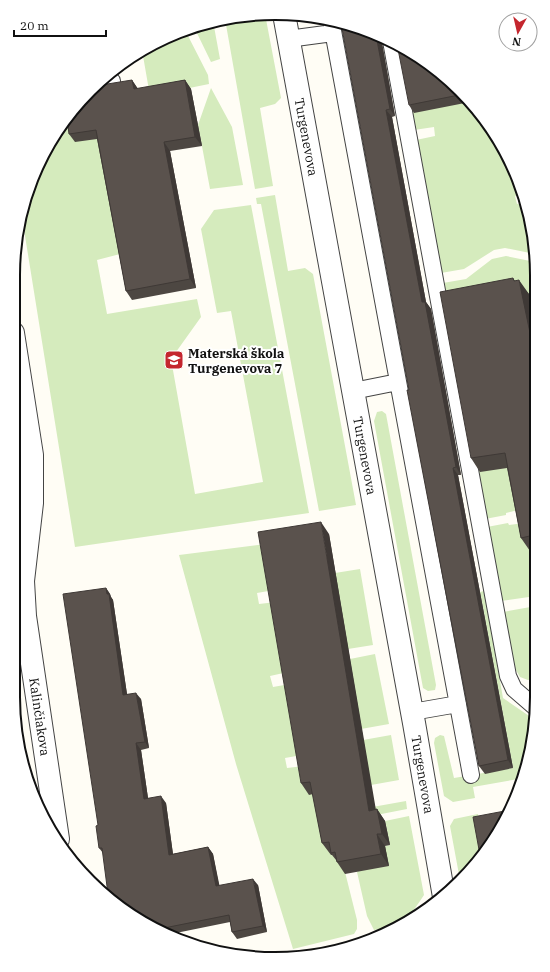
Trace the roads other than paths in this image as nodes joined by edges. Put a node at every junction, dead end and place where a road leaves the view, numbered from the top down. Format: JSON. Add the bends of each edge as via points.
{"nodes":[{"id":1,"x":285,"y":21,"type":"edge"},
{"id":2,"x":331,"y":26,"type":"edge"},
{"id":3,"x":332,"y":26,"type":"edge"},
{"id":4,"x":288,"y":39,"type":"junction"},
{"id":5,"x":392,"y":49,"type":"edge"},
{"id":6,"x":20,"y":374,"type":"edge"},
{"id":7,"x":398,"y":382,"type":"junction"},
{"id":8,"x":353,"y":391,"type":"junction"},
{"id":9,"x":20,"y":548,"type":"edge"},
{"id":10,"x":530,"y":703,"type":"edge"},
{"id":11,"x":458,"y":704,"type":"junction"},
{"id":12,"x":412,"y":712,"type":"junction"},
{"id":13,"x":471,"y":775,"type":"dead end"},
{"id":14,"x":56,"y":828,"type":"edge"},
{"id":15,"x":443,"y":889,"type":"edge"}],
"edges":[{"from":1,"to":4,"type":"street","name":"Turgenevova"},
{"from":2,"to":4,"type":"lane"},
{"from":3,"to":7,"type":"lane"},
{"from":4,"to":8,"type":"street","name":"Turgenevova"},
{"from":5,"to":10,"type":"lane","via":[[508,676],[514,689]]},
{"from":6,"to":9,"type":"street","name":"Kalinčiakova","via":[[32,455],[32,503]]},
{"from":7,"to":8,"type":"lane"},
{"from":7,"to":11,"type":"lane"},
{"from":8,"to":12,"type":"street","name":"Turgenevova"},
{"from":9,"to":14,"type":"street","name":"Kalinčiakova","via":[[24,616]]},
{"from":11,"to":12,"type":"lane"},
{"from":11,"to":13,"type":"lane"},
{"from":12,"to":15,"type":"street","name":"Turgenevova"}]}
